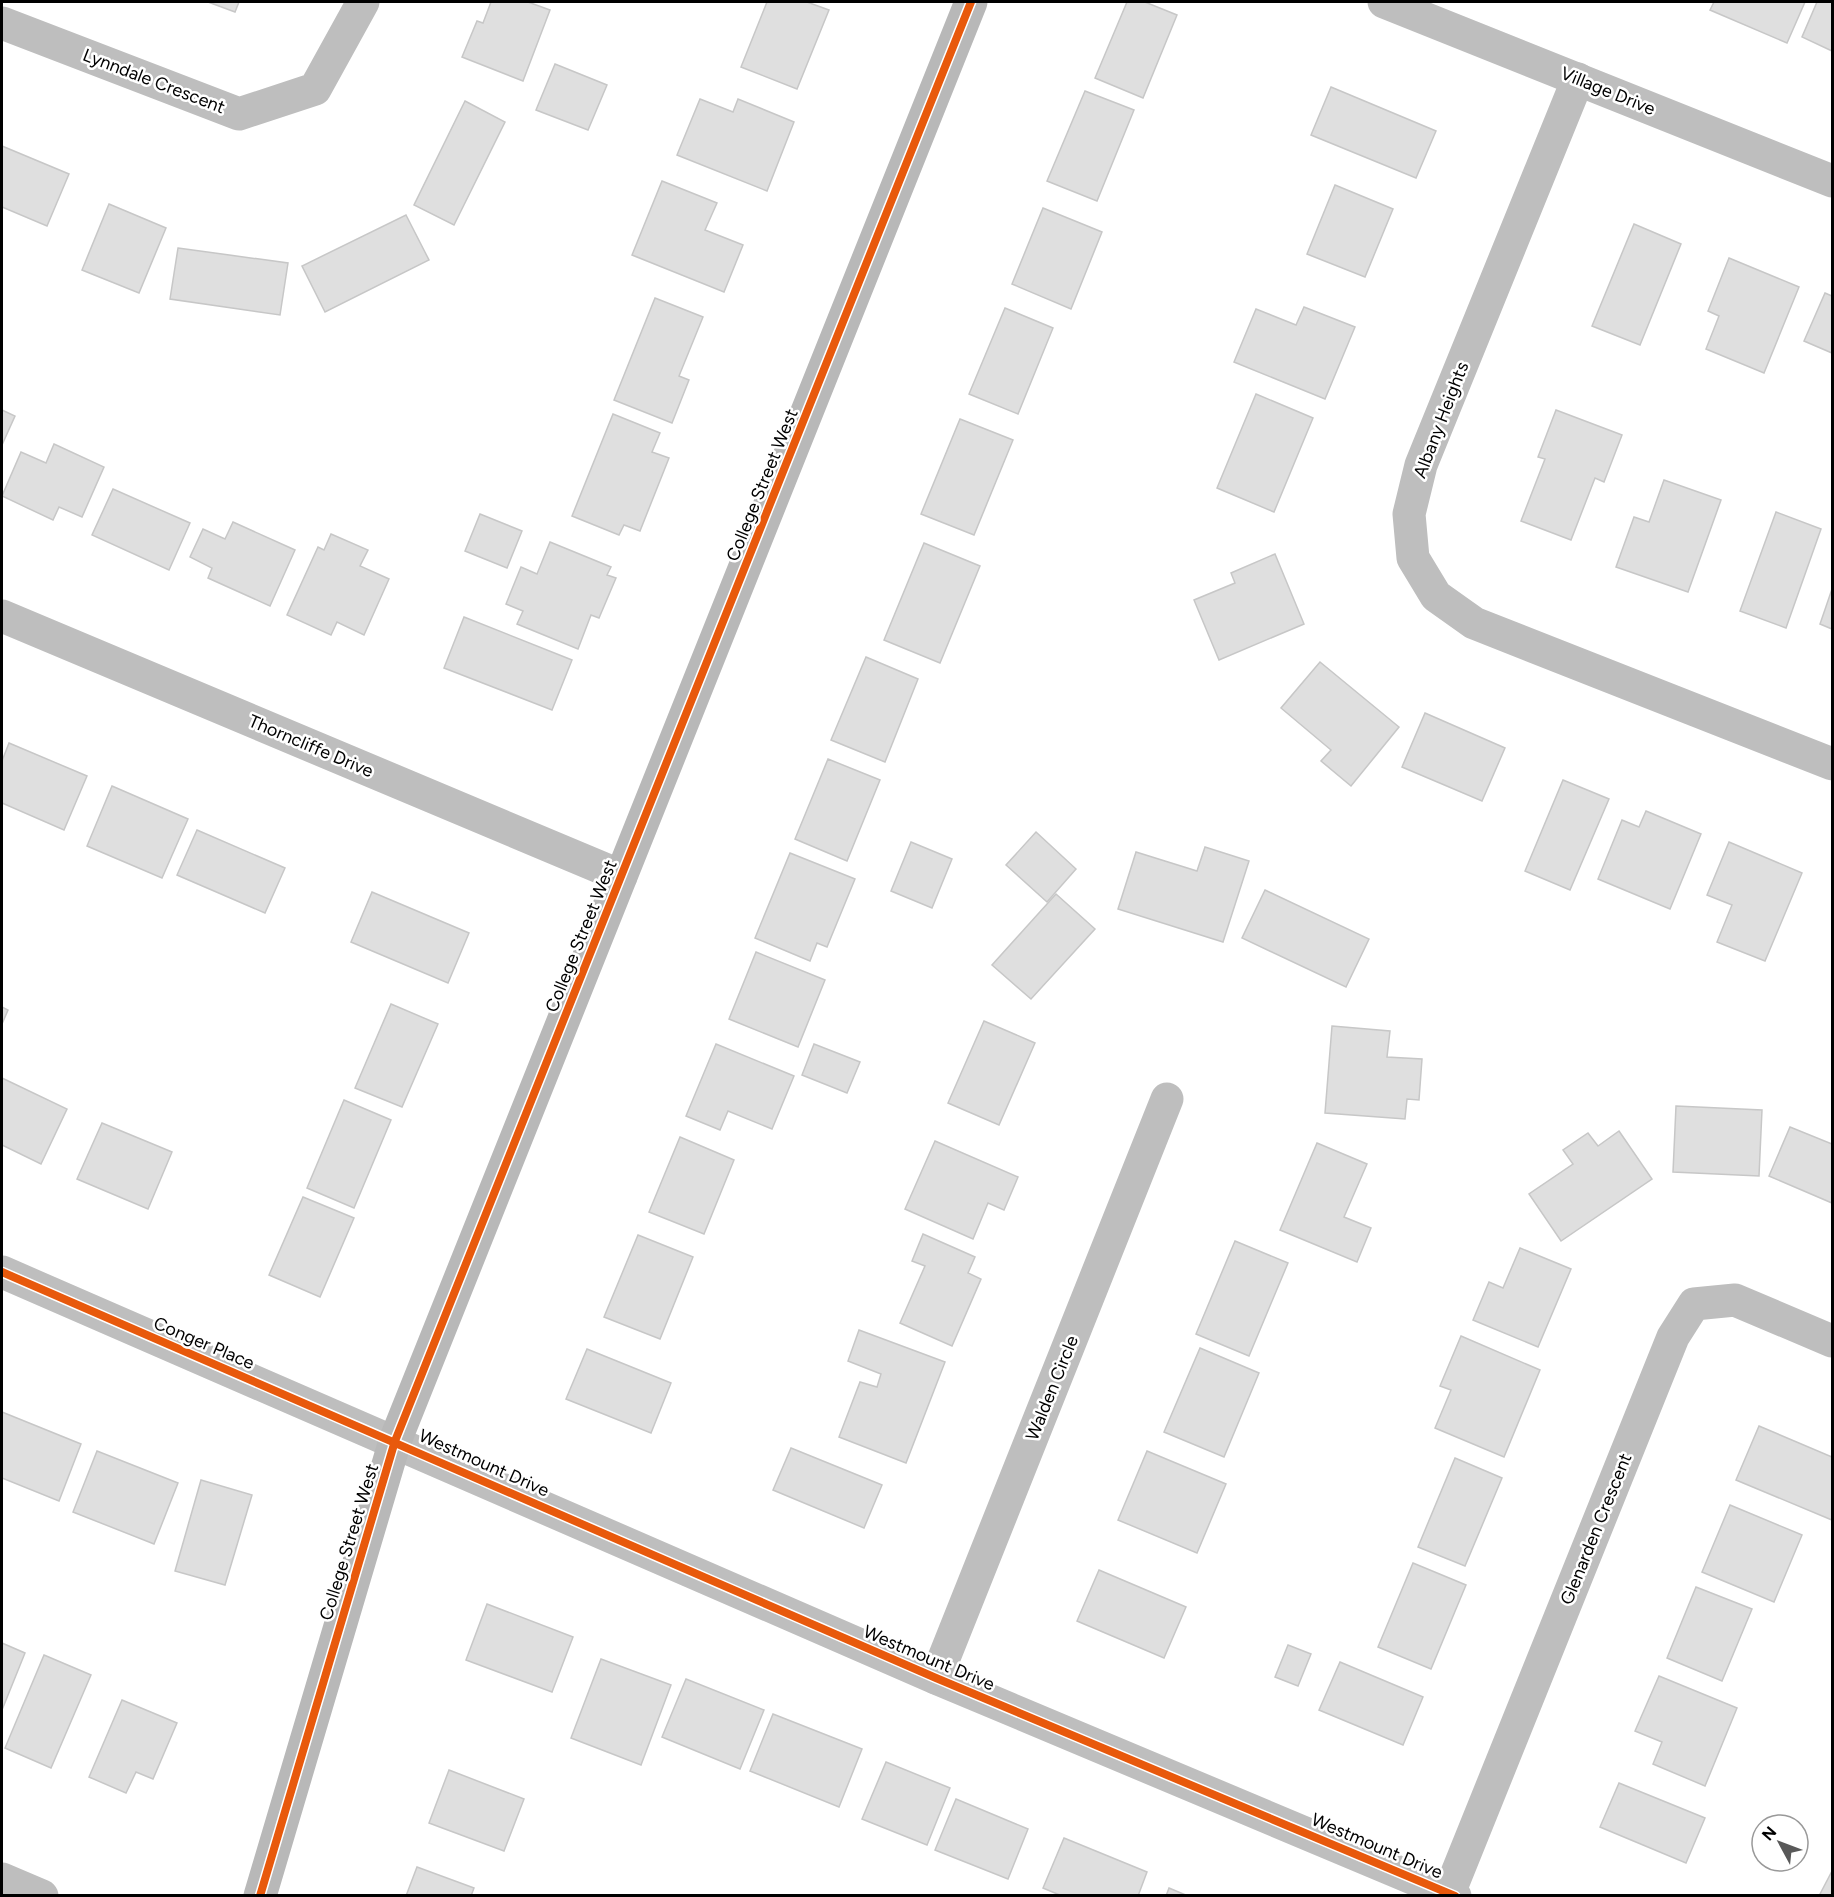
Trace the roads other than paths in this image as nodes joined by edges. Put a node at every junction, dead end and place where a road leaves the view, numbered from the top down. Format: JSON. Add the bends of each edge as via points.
{"nodes":[{"id":1,"x":363,"y":2,"type":"edge"},
{"id":2,"x":971,"y":2,"type":"edge"},
{"id":3,"x":1384,"y":2,"type":"edge"},
{"id":4,"x":2,"y":23,"type":"edge"},
{"id":5,"x":1578,"y":79,"type":"junction"},
{"id":6,"x":1833,"y":181,"type":"edge"},
{"id":7,"x":2,"y":616,"type":"edge"},
{"id":8,"x":1833,"y":764,"type":"edge"},
{"id":9,"x":621,"y":876,"type":"junction"},
{"id":10,"x":1167,"y":1099,"type":"dead end"},
{"id":11,"x":2,"y":1272,"type":"edge"},
{"id":12,"x":1833,"y":1341,"type":"edge"},
{"id":13,"x":395,"y":1441,"type":"junction"},
{"id":14,"x":936,"y":1678,"type":"junction"},
{"id":15,"x":2,"y":1879,"type":"edge"},
{"id":16,"x":1452,"y":1894,"type":"edge"},
{"id":17,"x":42,"y":1896,"type":"edge"},
{"id":18,"x":260,"y":1896,"type":"edge"}],
"edges":[{"from":1,"to":4,"type":"street","name":"Lynndale Crescent","via":[[315,88],[239,114]]},
{"from":2,"to":9,"type":"street","name":"College Street West"},
{"from":3,"to":5,"type":"street","name":"Village Drive"},
{"from":5,"to":6,"type":"street","name":"Village Drive"},
{"from":5,"to":8,"type":"street","name":"Albany Heights","via":[[1421,465],[1409,514],[1413,558],[1436,596],[1474,623]]},
{"from":7,"to":9,"type":"street","name":"Thorncliffe Drive"},
{"from":9,"to":13,"type":"street","name":"College Street West"},
{"from":10,"to":14,"type":"street","name":"Walden Circle"},
{"from":11,"to":13,"type":"street","name":"Conger Place"},
{"from":12,"to":16,"type":"street","name":"Glenarden Crescent","via":[[1735,1300],[1694,1304],[1673,1337]]},
{"from":13,"to":14,"type":"street","name":"Westmount Drive"},
{"from":13,"to":18,"type":"street","name":"College Street West"},
{"from":14,"to":16,"type":"street","name":"Westmount Drive"},
{"from":15,"to":17,"type":"street"}]}
